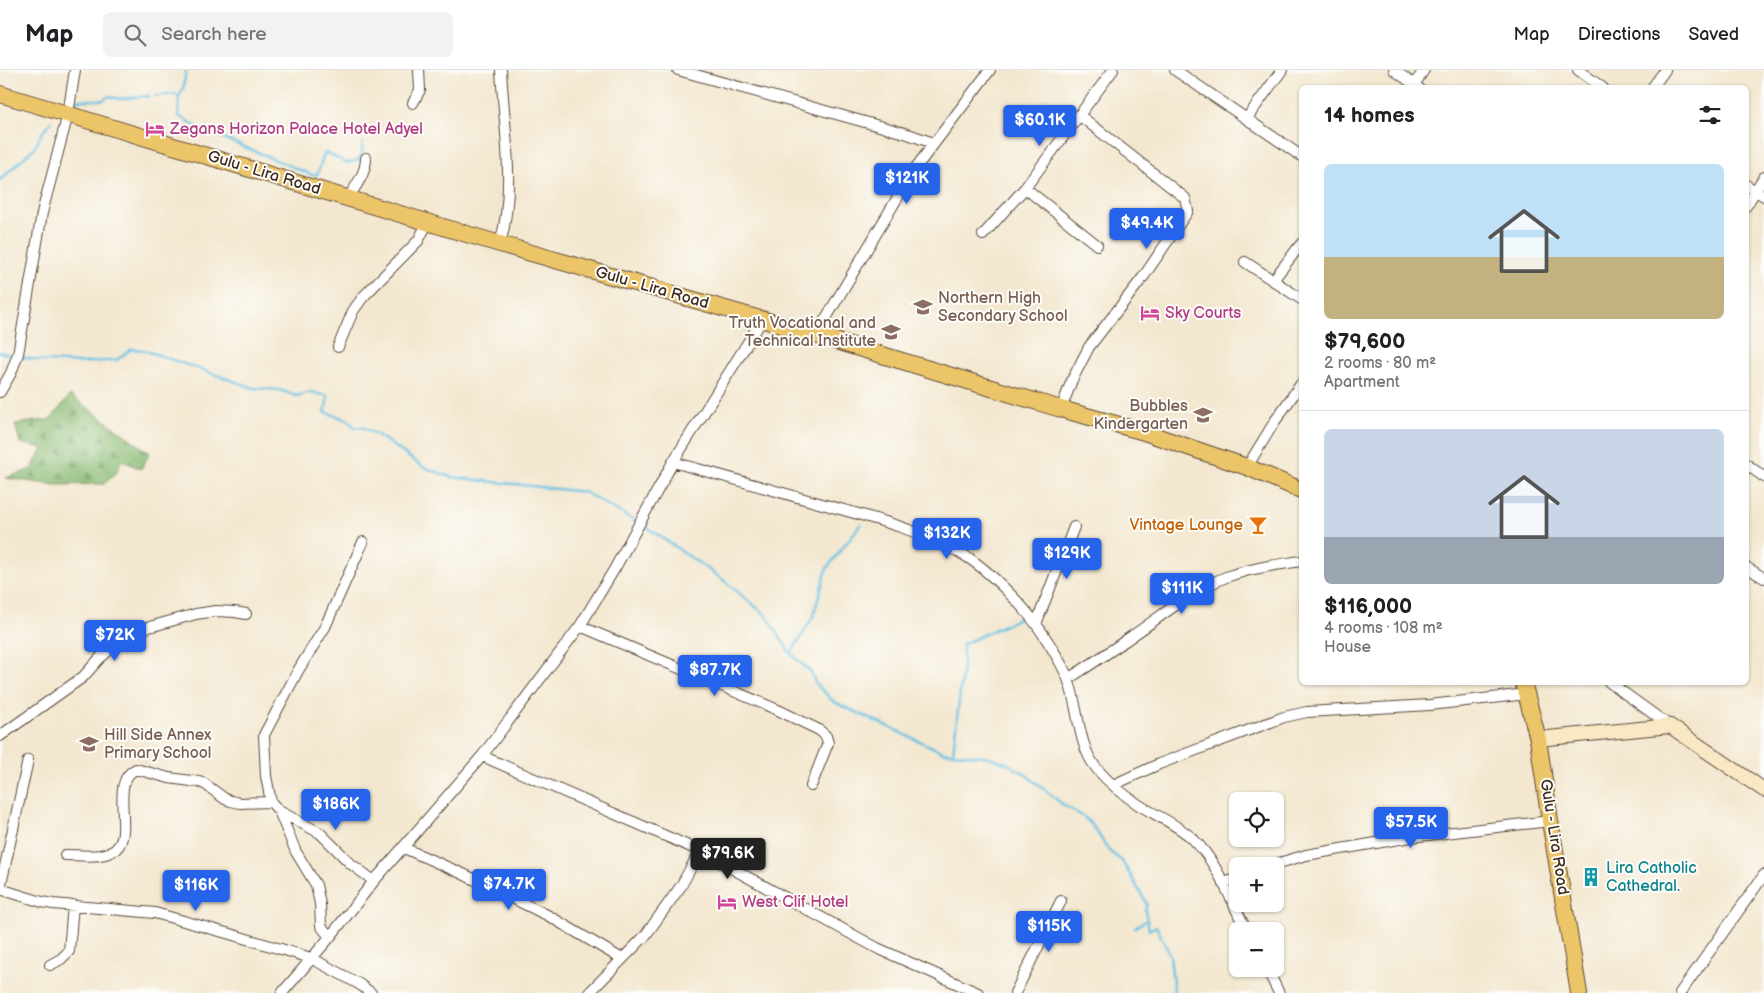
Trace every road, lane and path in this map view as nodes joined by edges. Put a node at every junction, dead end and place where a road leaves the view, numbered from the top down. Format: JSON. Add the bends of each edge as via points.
{"nodes":[{"id":1,"x":75,"y":70,"type":"edge"},
{"id":2,"x":419,"y":70,"type":"edge"},
{"id":3,"x":501,"y":70,"type":"edge"},
{"id":4,"x":678,"y":70,"type":"edge"},
{"id":5,"x":990,"y":70,"type":"edge"},
{"id":6,"x":1113,"y":70,"type":"edge"},
{"id":7,"x":1176,"y":70,"type":"edge"},
{"id":8,"x":1282,"y":70,"type":"edge"},
{"id":9,"x":1394,"y":70,"type":"edge"},
{"id":10,"x":1424,"y":70,"type":"edge"},
{"id":11,"x":1578,"y":70,"type":"edge"},
{"id":12,"x":1665,"y":70,"type":"edge"},
{"id":13,"x":1414,"y":85,"type":"edge"},
{"id":14,"x":1416,"y":85,"type":"edge"},
{"id":15,"x":1597,"y":85,"type":"edge"},
{"id":16,"x":1654,"y":85,"type":"edge"},
{"id":17,"x":0,"y":94,"type":"edge"},
{"id":18,"x":413,"y":103,"type":"dead end"},
{"id":19,"x":68,"y":114,"type":"junction"},
{"id":20,"x":1079,"y":115,"type":"junction"},
{"id":21,"x":1247,"y":118,"type":"junction"},
{"id":22,"x":934,"y":143,"type":"junction"},
{"id":23,"x":1299,"y":155,"type":"edge"},
{"id":24,"x":366,"y":162,"type":"dead end"},
{"id":25,"x":1764,"y":177,"type":"edge"},
{"id":26,"x":1749,"y":187,"type":"edge"},
{"id":27,"x":1025,"y":188,"type":"junction"},
{"id":28,"x":1760,"y":193,"type":"edge"},
{"id":29,"x":348,"y":198,"type":"junction"},
{"id":30,"x":1749,"y":203,"type":"edge"},
{"id":31,"x":428,"y":222,"type":"junction"},
{"id":32,"x":983,"y":235,"type":"dead end"},
{"id":33,"x":500,"y":244,"type":"junction"},
{"id":34,"x":1097,"y":246,"type":"dead end"},
{"id":35,"x":1299,"y":247,"type":"edge"},
{"id":36,"x":1246,"y":262,"type":"dead end"},
{"id":37,"x":1274,"y":279,"type":"junction"},
{"id":38,"x":1299,"y":298,"type":"edge"},
{"id":39,"x":762,"y":320,"type":"junction"},
{"id":40,"x":816,"y":334,"type":"junction"},
{"id":41,"x":338,"y":347,"type":"dead end"},
{"id":42,"x":1299,"y":387,"type":"edge"},
{"id":43,"x":0,"y":392,"type":"edge"},
{"id":44,"x":1061,"y":409,"type":"junction"},
{"id":45,"x":673,"y":462,"type":"junction"},
{"id":46,"x":1749,"y":466,"type":"edge"},
{"id":47,"x":1247,"y":467,"type":"junction"},
{"id":48,"x":1764,"y":477,"type":"edge"},
{"id":49,"x":1299,"y":489,"type":"edge"},
{"id":50,"x":1074,"y":527,"type":"dead end"},
{"id":51,"x":363,"y":542,"type":"dead end"},
{"id":52,"x":1299,"y":561,"type":"edge"},
{"id":53,"x":1749,"y":569,"type":"edge"},
{"id":54,"x":1764,"y":578,"type":"edge"},
{"id":55,"x":246,"y":614,"type":"dead end"},
{"id":56,"x":1036,"y":624,"type":"junction"},
{"id":57,"x":580,"y":626,"type":"junction"},
{"id":58,"x":1068,"y":679,"type":"junction"},
{"id":59,"x":1612,"y":685,"type":"edge"},
{"id":60,"x":1525,"y":688,"type":"edge"},
{"id":61,"x":1670,"y":726,"type":"junction"},
{"id":62,"x":0,"y":736,"type":"edge"},
{"id":63,"x":1538,"y":739,"type":"junction"},
{"id":64,"x":482,"y":756,"type":"junction"},
{"id":65,"x":28,"y":760,"type":"dead end"},
{"id":66,"x":811,"y":786,"type":"dead end"},
{"id":67,"x":1113,"y":786,"type":"junction"},
{"id":68,"x":1764,"y":790,"type":"edge"},
{"id":69,"x":271,"y":802,"type":"junction"},
{"id":70,"x":279,"y":811,"type":"junction"},
{"id":71,"x":1550,"y":821,"type":"junction"},
{"id":72,"x":404,"y":848,"type":"junction"},
{"id":73,"x":700,"y":851,"type":"junction"},
{"id":74,"x":64,"y":855,"type":"dead end"},
{"id":75,"x":1284,"y":862,"type":"edge"},
{"id":76,"x":1764,"y":876,"type":"edge"},
{"id":77,"x":374,"y":881,"type":"junction"},
{"id":78,"x":1229,"y":882,"type":"edge"},
{"id":79,"x":1224,"y":884,"type":"junction"},
{"id":80,"x":0,"y":889,"type":"edge"},
{"id":81,"x":1061,"y":902,"type":"dead end"},
{"id":82,"x":73,"y":905,"type":"junction"},
{"id":83,"x":1243,"y":922,"type":"edge"},
{"id":84,"x":330,"y":938,"type":"junction"},
{"id":85,"x":311,"y":958,"type":"junction"},
{"id":86,"x":622,"y":959,"type":"junction"},
{"id":87,"x":50,"y":965,"type":"dead end"},
{"id":88,"x":1270,"y":977,"type":"edge"},
{"id":89,"x":282,"y":993,"type":"edge"},
{"id":90,"x":370,"y":993,"type":"edge"},
{"id":91,"x":589,"y":993,"type":"edge"},
{"id":92,"x":978,"y":993,"type":"edge"},
{"id":93,"x":1015,"y":993,"type":"edge"},
{"id":94,"x":1279,"y":993,"type":"edge"},
{"id":95,"x":1579,"y":993,"type":"edge"},
{"id":96,"x":1680,"y":993,"type":"edge"}],
"edges":[{"from":1,"to":19,"type":"street"},
{"from":2,"to":18,"type":"street","via":[[420,90]]},
{"from":3,"to":33,"type":"street","via":[[509,197]]},
{"from":4,"to":22,"type":"street"},
{"from":5,"to":22,"type":"street"},
{"from":6,"to":20,"type":"street"},
{"from":7,"to":21,"type":"street"},
{"from":8,"to":21,"type":"street"},
{"from":9,"to":13,"type":"street"},
{"from":10,"to":14,"type":"street"},
{"from":11,"to":15,"type":"street"},
{"from":12,"to":16,"type":"street"},
{"from":17,"to":19,"type":"main road","name":"Gulu - Lira Road"},
{"from":19,"to":29,"type":"main road","name":"Gulu - Lira Road"},
{"from":19,"to":43,"type":"street","via":[[42,213],[18,354]]},
{"from":20,"to":27,"type":"street"},
{"from":20,"to":44,"type":"street","via":[[1185,198],[1188,212],[1089,347]]},
{"from":21,"to":23,"type":"street"},
{"from":22,"to":40,"type":"street","via":[[893,203]]},
{"from":24,"to":29,"type":"street"},
{"from":25,"to":28,"type":"street"},
{"from":26,"to":28,"type":"street"},
{"from":27,"to":32,"type":"street"},
{"from":27,"to":34,"type":"street"},
{"from":28,"to":30,"type":"street"},
{"from":29,"to":31,"type":"main road","name":"Gulu - Lira Road"},
{"from":31,"to":33,"type":"main road","name":"Gulu - Lira Road"},
{"from":31,"to":41,"type":"street","via":[[418,241],[363,297],[353,311]]},
{"from":33,"to":39,"type":"main road","name":"Gulu - Lira Road"},
{"from":35,"to":37,"type":"street"},
{"from":36,"to":37,"type":"street"},
{"from":37,"to":38,"type":"street"},
{"from":39,"to":40,"type":"main road","name":"Gulu - Lira Road"},
{"from":39,"to":45,"type":"street"},
{"from":40,"to":44,"type":"main road","name":"Gulu - Lira Road"},
{"from":42,"to":47,"type":"street"},
{"from":44,"to":47,"type":"main road","name":"Gulu - Lira Road","via":[[1141,431]]},
{"from":45,"to":56,"type":"street","via":[[897,526],[951,548],[1000,584]]},
{"from":45,"to":57,"type":"street"},
{"from":46,"to":48,"type":"street"},
{"from":47,"to":49,"type":"main road","name":"Gulu - Lira Road"},
{"from":50,"to":56,"type":"street"},
{"from":51,"to":69,"type":"street","via":[[325,627],[264,735]]},
{"from":52,"to":58,"type":"street","via":[[1247,571],[1205,586]]},
{"from":53,"to":54,"type":"street"},
{"from":55,"to":62,"type":"street","via":[[216,611],[196,614],[135,631],[100,658],[83,677]]},
{"from":56,"to":58,"type":"street"},
{"from":57,"to":64,"type":"street"},
{"from":57,"to":66,"type":"street","via":[[819,730],[828,742]]},
{"from":58,"to":67,"type":"street","via":[[1089,755]]},
{"from":59,"to":61,"type":"street"},
{"from":60,"to":63,"type":"main road","name":"Gulu - Lira Road"},
{"from":60,"to":67,"type":"street","via":[[1430,705],[1307,712],[1284,717],[1159,764]]},
{"from":61,"to":63,"type":"main road"},
{"from":61,"to":68,"type":"main road"},
{"from":63,"to":71,"type":"main road","name":"Gulu - Lira Road"},
{"from":64,"to":72,"type":"street"},
{"from":64,"to":73,"type":"street"},
{"from":65,"to":80,"type":"street"},
{"from":67,"to":79,"type":"street","via":[[1192,838],[1206,853]]},
{"from":69,"to":70,"type":"street"},
{"from":69,"to":74,"type":"street","via":[[231,801],[205,784],[136,769],[124,780],[124,824],[116,850],[103,855]]},
{"from":70,"to":77,"type":"street","via":[[320,833],[351,864]]},
{"from":70,"to":84,"type":"street","via":[[296,852],[316,886],[321,926]]},
{"from":71,"to":75,"type":"street","via":[[1411,837]]},
{"from":71,"to":95,"type":"main road","name":"Gulu - Lira Road"},
{"from":72,"to":77,"type":"street"},
{"from":72,"to":86,"type":"street","via":[[549,916]]},
{"from":73,"to":86,"type":"street","via":[[660,916]]},
{"from":73,"to":92,"type":"street","via":[[877,948]]},
{"from":76,"to":96,"type":"street"},
{"from":77,"to":84,"type":"street"},
{"from":78,"to":79,"type":"street"},
{"from":79,"to":83,"type":"street"},
{"from":80,"to":82,"type":"street","via":[[42,902]]},
{"from":81,"to":93,"type":"street"},
{"from":82,"to":85,"type":"street","via":[[155,913]]},
{"from":82,"to":87,"type":"street","via":[[69,951]]},
{"from":84,"to":85,"type":"street"},
{"from":85,"to":89,"type":"street"},
{"from":85,"to":90,"type":"street"},
{"from":86,"to":91,"type":"street"},
{"from":88,"to":94,"type":"street"}]}
